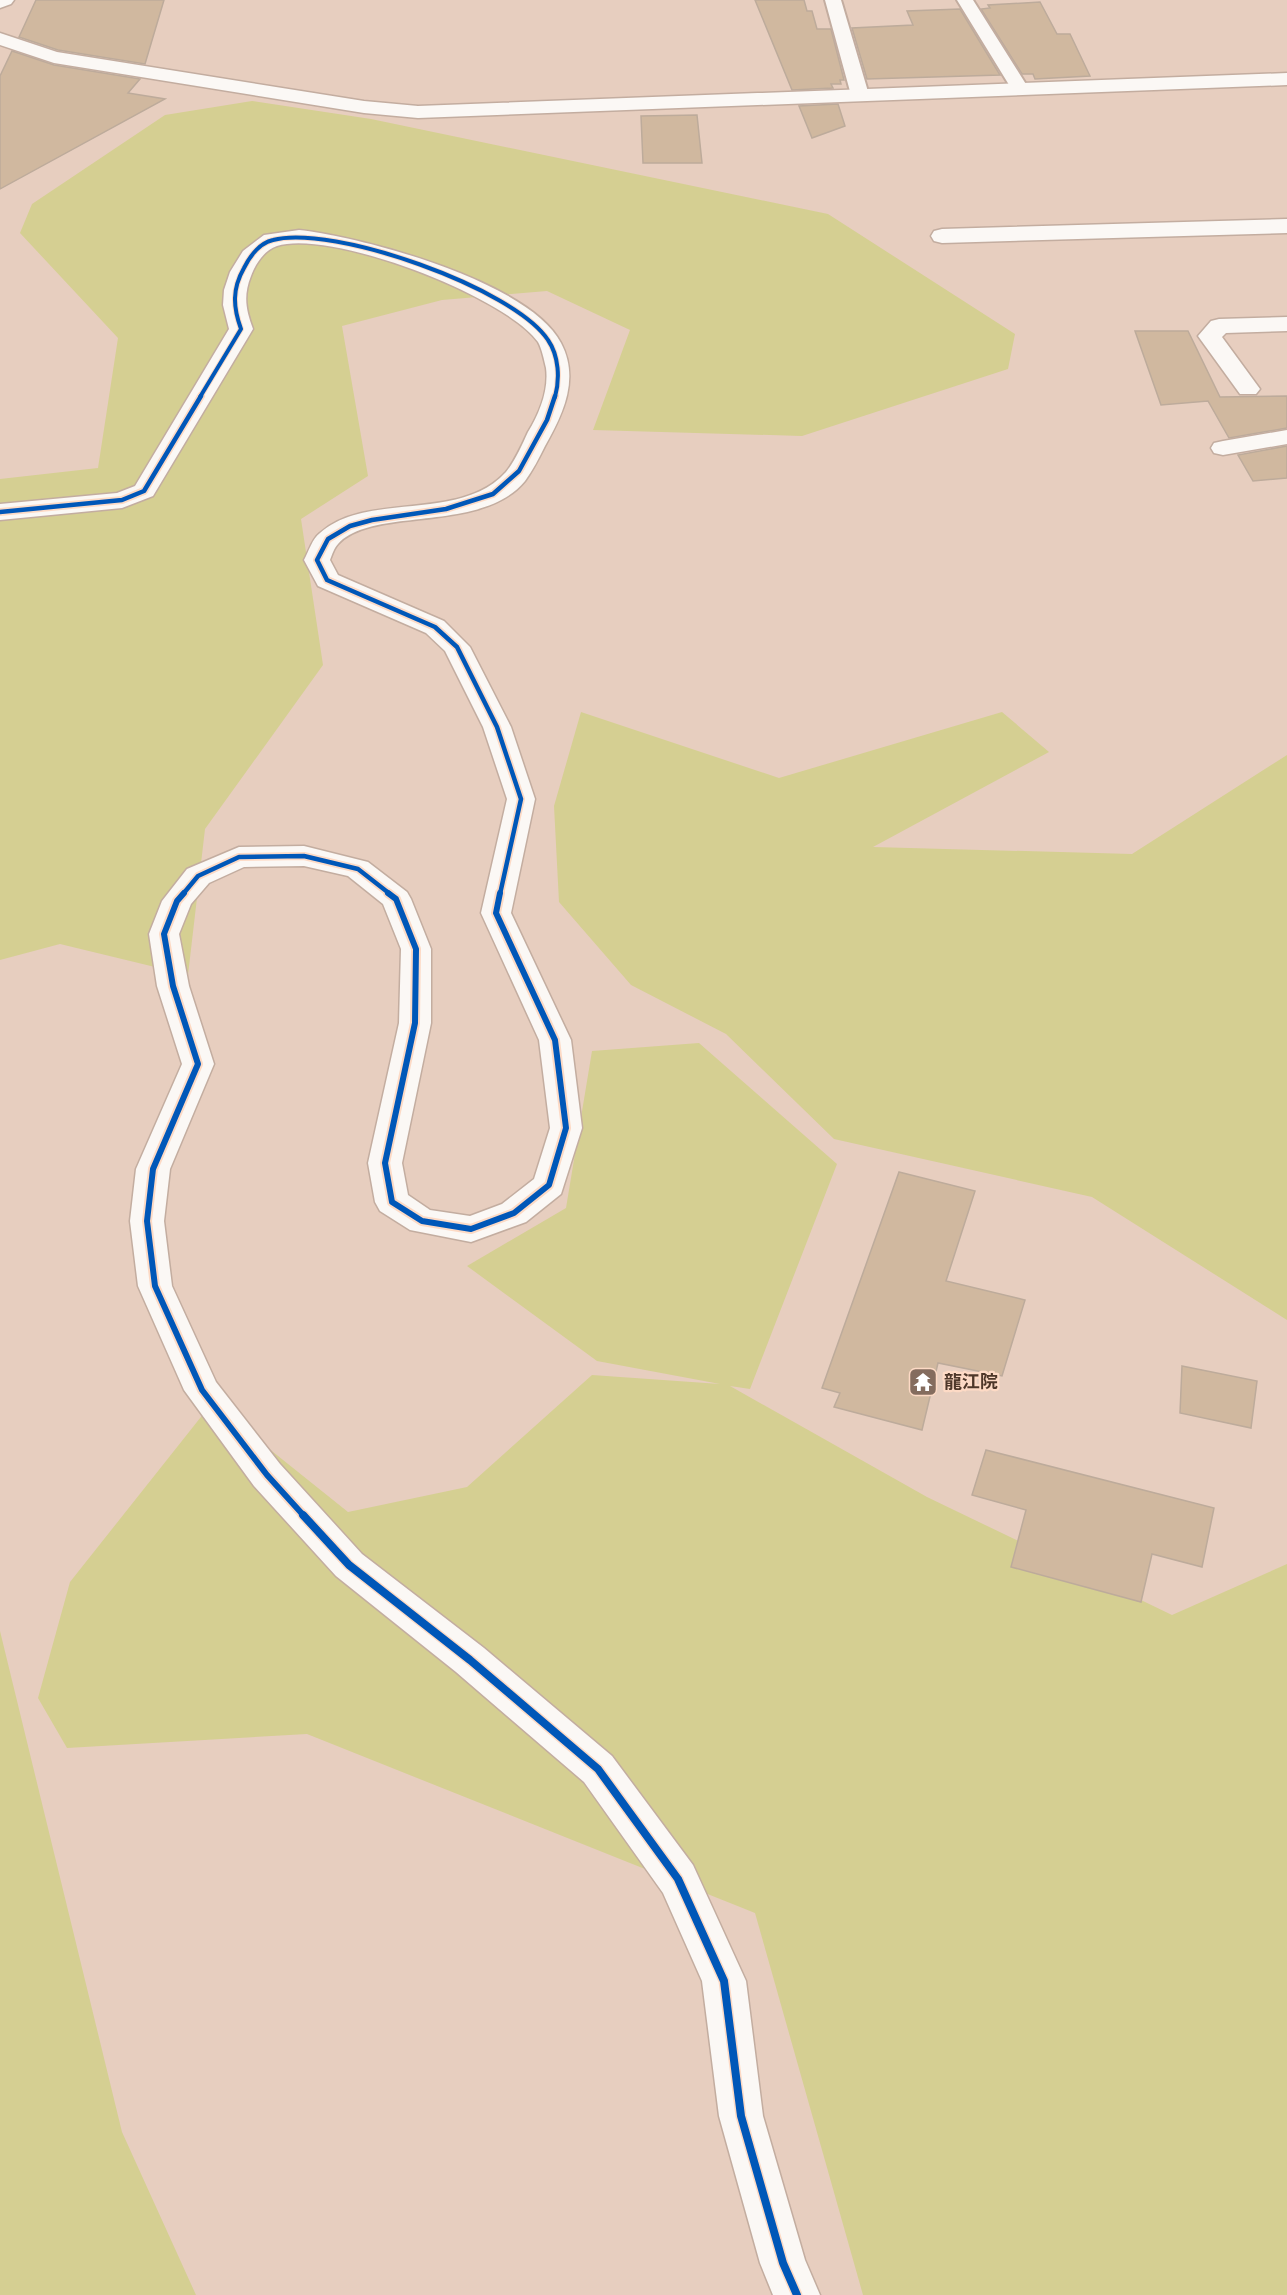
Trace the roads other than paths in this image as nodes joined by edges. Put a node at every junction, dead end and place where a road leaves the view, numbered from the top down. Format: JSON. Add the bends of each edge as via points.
{"nodes":[{"id":1,"x":4,"y":0,"type":"edge"},
{"id":2,"x":833,"y":0,"type":"edge"},
{"id":3,"x":964,"y":0,"type":"edge"},
{"id":4,"x":0,"y":2,"type":"edge"},
{"id":5,"x":0,"y":39,"type":"edge"},
{"id":6,"x":1287,"y":79,"type":"edge"},
{"id":7,"x":1020,"y":89,"type":"junction"},
{"id":8,"x":860,"y":95,"type":"junction"},
{"id":9,"x":1287,"y":226,"type":"edge"},
{"id":10,"x":942,"y":236,"type":"dead end"},
{"id":11,"x":1287,"y":324,"type":"edge"},
{"id":12,"x":1248,"y":389,"type":"dead end"},
{"id":13,"x":1287,"y":437,"type":"edge"},
{"id":14,"x":1223,"y":448,"type":"dead end"},
{"id":15,"x":0,"y":512,"type":"edge"},
{"id":16,"x":796,"y":2295,"type":"edge"}],
"edges":[{"from":1,"to":4,"type":"street"},
{"from":2,"to":8,"type":"lane"},
{"from":3,"to":7,"type":"lane"},
{"from":5,"to":8,"type":"street","via":[[54,57],[364,107],[418,112]]},
{"from":6,"to":7,"type":"street"},
{"from":7,"to":8,"type":"street"},
{"from":9,"to":10,"type":"street"},
{"from":11,"to":12,"type":"street","via":[[1219,326],[1210,336]]},
{"from":13,"to":14,"type":"street"},
{"from":15,"to":16,"type":"street","via":[[122,500],[144,491],[241,329],[233,299],[243,267],[272,240],[304,238],[349,243],[448,274],[510,305],[548,339],[559,375],[548,420],[514,478],[485,498],[442,510],[355,523],[328,538],[317,560],[327,580],[435,627],[457,647],[497,727],[521,799],[496,913],[555,1040],[566,1128],[549,1185],[514,1213],[471,1229],[422,1221],[392,1202],[385,1163],[415,1023],[416,981],[416,949],[396,899],[358,869],[304,856],[239,857],[198,876],[177,901],[164,934],[173,986],[198,1064],[153,1169],[147,1221],[155,1286],[202,1390],[267,1476],[350,1565],[598,1769],[678,1879],[724,1981],[741,2116],[783,2263]]}]}
